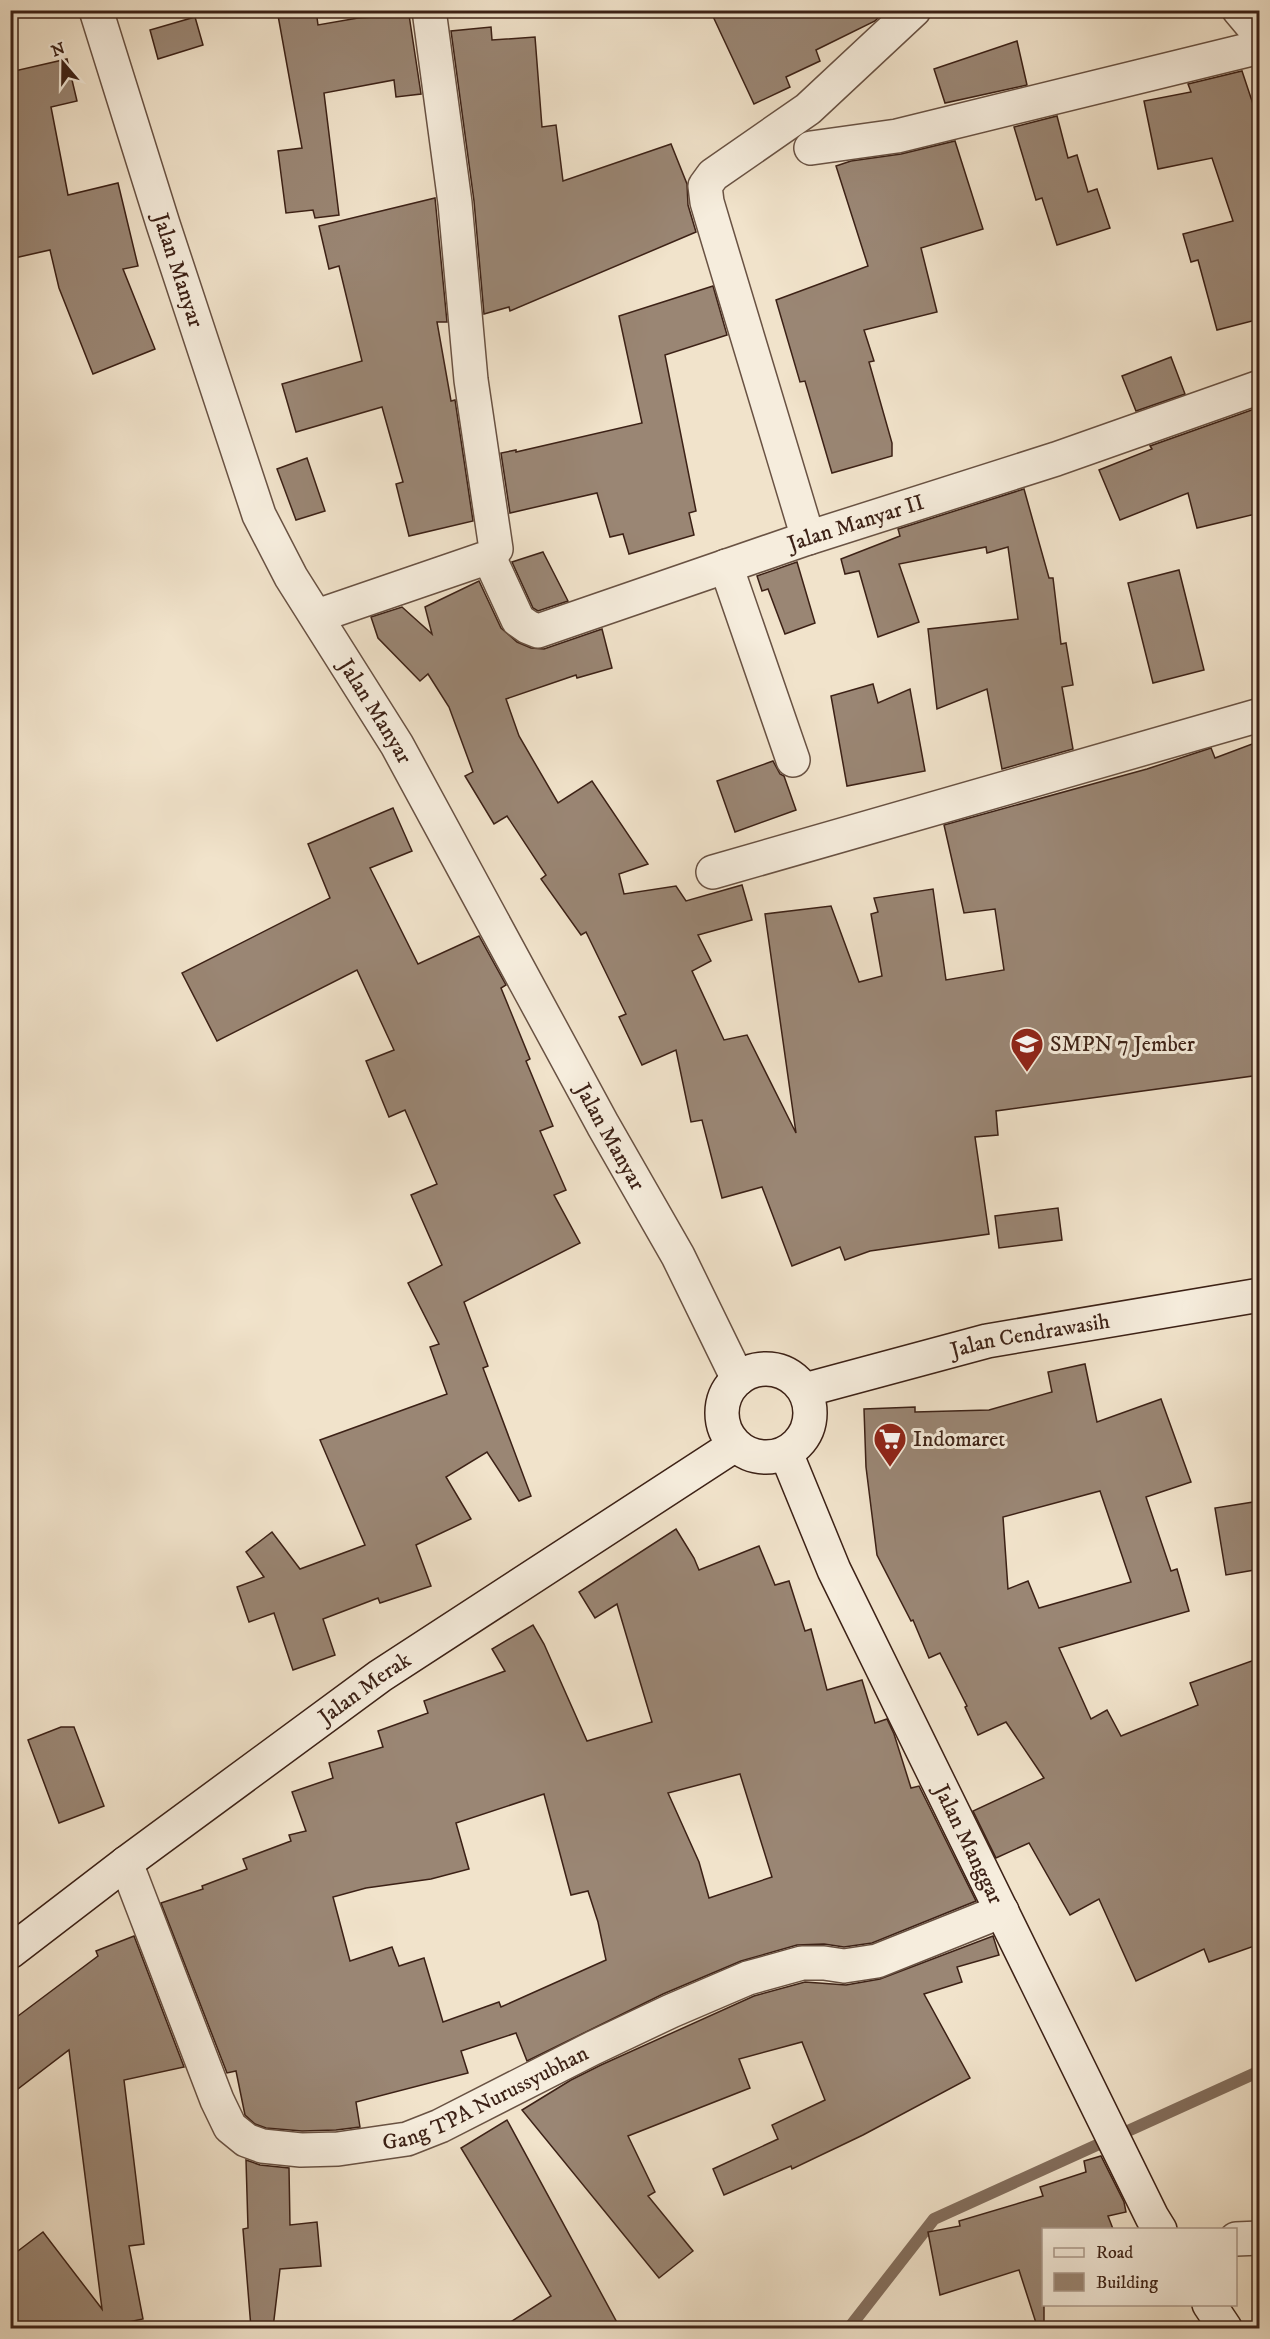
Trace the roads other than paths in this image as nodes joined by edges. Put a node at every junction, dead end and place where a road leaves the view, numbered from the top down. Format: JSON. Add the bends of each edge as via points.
{"nodes":[{"id":1,"x":96,"y":10,"type":"edge"},
{"id":2,"x":429,"y":10,"type":"edge"},
{"id":3,"x":914,"y":10,"type":"edge"},
{"id":4,"x":1239,"y":10,"type":"edge"},
{"id":5,"x":1260,"y":35,"type":"edge"},
{"id":6,"x":1260,"y":47,"type":"edge"},
{"id":7,"x":811,"y":148,"type":"dead end"},
{"id":8,"x":1260,"y":387,"type":"edge"},
{"id":9,"x":808,"y":538,"type":"junction"},
{"id":10,"x":489,"y":557,"type":"junction"},
{"id":11,"x":726,"y":566,"type":"junction"},
{"id":12,"x":317,"y":616,"type":"junction"},
{"id":13,"x":1260,"y":715,"type":"edge"},
{"id":14,"x":793,"y":760,"type":"dead end"},
{"id":15,"x":713,"y":872,"type":"dead end"},
{"id":16,"x":1260,"y":1295,"type":"edge"},
{"id":17,"x":738,"y":1379,"type":"junction"},
{"id":18,"x":805,"y":1390,"type":"junction"},
{"id":19,"x":735,"y":1445,"type":"junction"},
{"id":20,"x":786,"y":1453,"type":"junction"},
{"id":21,"x":126,"y":1863,"type":"junction"},
{"id":22,"x":1002,"y":1911,"type":"junction"},
{"id":23,"x":10,"y":1952,"type":"edge"},
{"id":24,"x":1156,"y":2223,"type":"edge"},
{"id":25,"x":1260,"y":2238,"type":"edge"},
{"id":26,"x":1237,"y":2239,"type":"edge"},
{"id":27,"x":1210,"y":2306,"type":"edge"},
{"id":28,"x":1225,"y":2328,"type":"edge"}],
"edges":[{"from":1,"to":12,"type":"street","name":"Jalan Manyar","via":[[259,515],[291,577]]},
{"from":2,"to":10,"type":"street","via":[[456,203],[471,380],[495,537],[496,549]]},
{"from":3,"to":9,"type":"street","via":[[808,109],[713,175],[705,186]]},
{"from":4,"to":5,"type":"street"},
{"from":6,"to":7,"type":"street","via":[[897,136]]},
{"from":8,"to":9,"type":"street","name":"Jalan Manyar II","via":[[1056,459]]},
{"from":9,"to":11,"type":"street","name":"Jalan Manyar II"},
{"from":10,"to":11,"type":"street","name":"Jalan Manyar II","via":[[518,620],[538,631]]},
{"from":10,"to":12,"type":"street"},
{"from":11,"to":14,"type":"street"},
{"from":12,"to":17,"type":"street","name":"Jalan Manyar","via":[[397,745],[678,1256]]},
{"from":13,"to":15,"type":"street"},
{"from":16,"to":18,"type":"street","name":"Jalan Cendrawasih","via":[[987,1341]]},
{"from":17,"to":18,"type":"street","via":[[755,1371],[774,1369],[791,1376]]},
{"from":17,"to":19,"type":"street","via":[[725,1397],[722,1418],[725,1432]]},
{"from":18,"to":20,"type":"street","via":[[811,1418],[798,1444]]},
{"from":19,"to":20,"type":"street","via":[[759,1457]]},
{"from":19,"to":21,"type":"street","name":"Jalan Merak","via":[[380,1676]]},
{"from":20,"to":22,"type":"street","name":"Jalan Manggar","via":[[834,1570]]},
{"from":21,"to":22,"type":"street","name":"Gang TPA Nurussyubhan","via":[[230,2127],[246,2140],[262,2146],[301,2150],[407,2139],[603,2043],[748,1978],[802,1963],[844,1966],[877,1960]]},
{"from":21,"to":23,"type":"street","name":"Jalan Merak"},
{"from":22,"to":24,"type":"street","name":"Jalan Manggar"},
{"from":25,"to":26,"type":"street"},
{"from":27,"to":28,"type":"street"}]}
